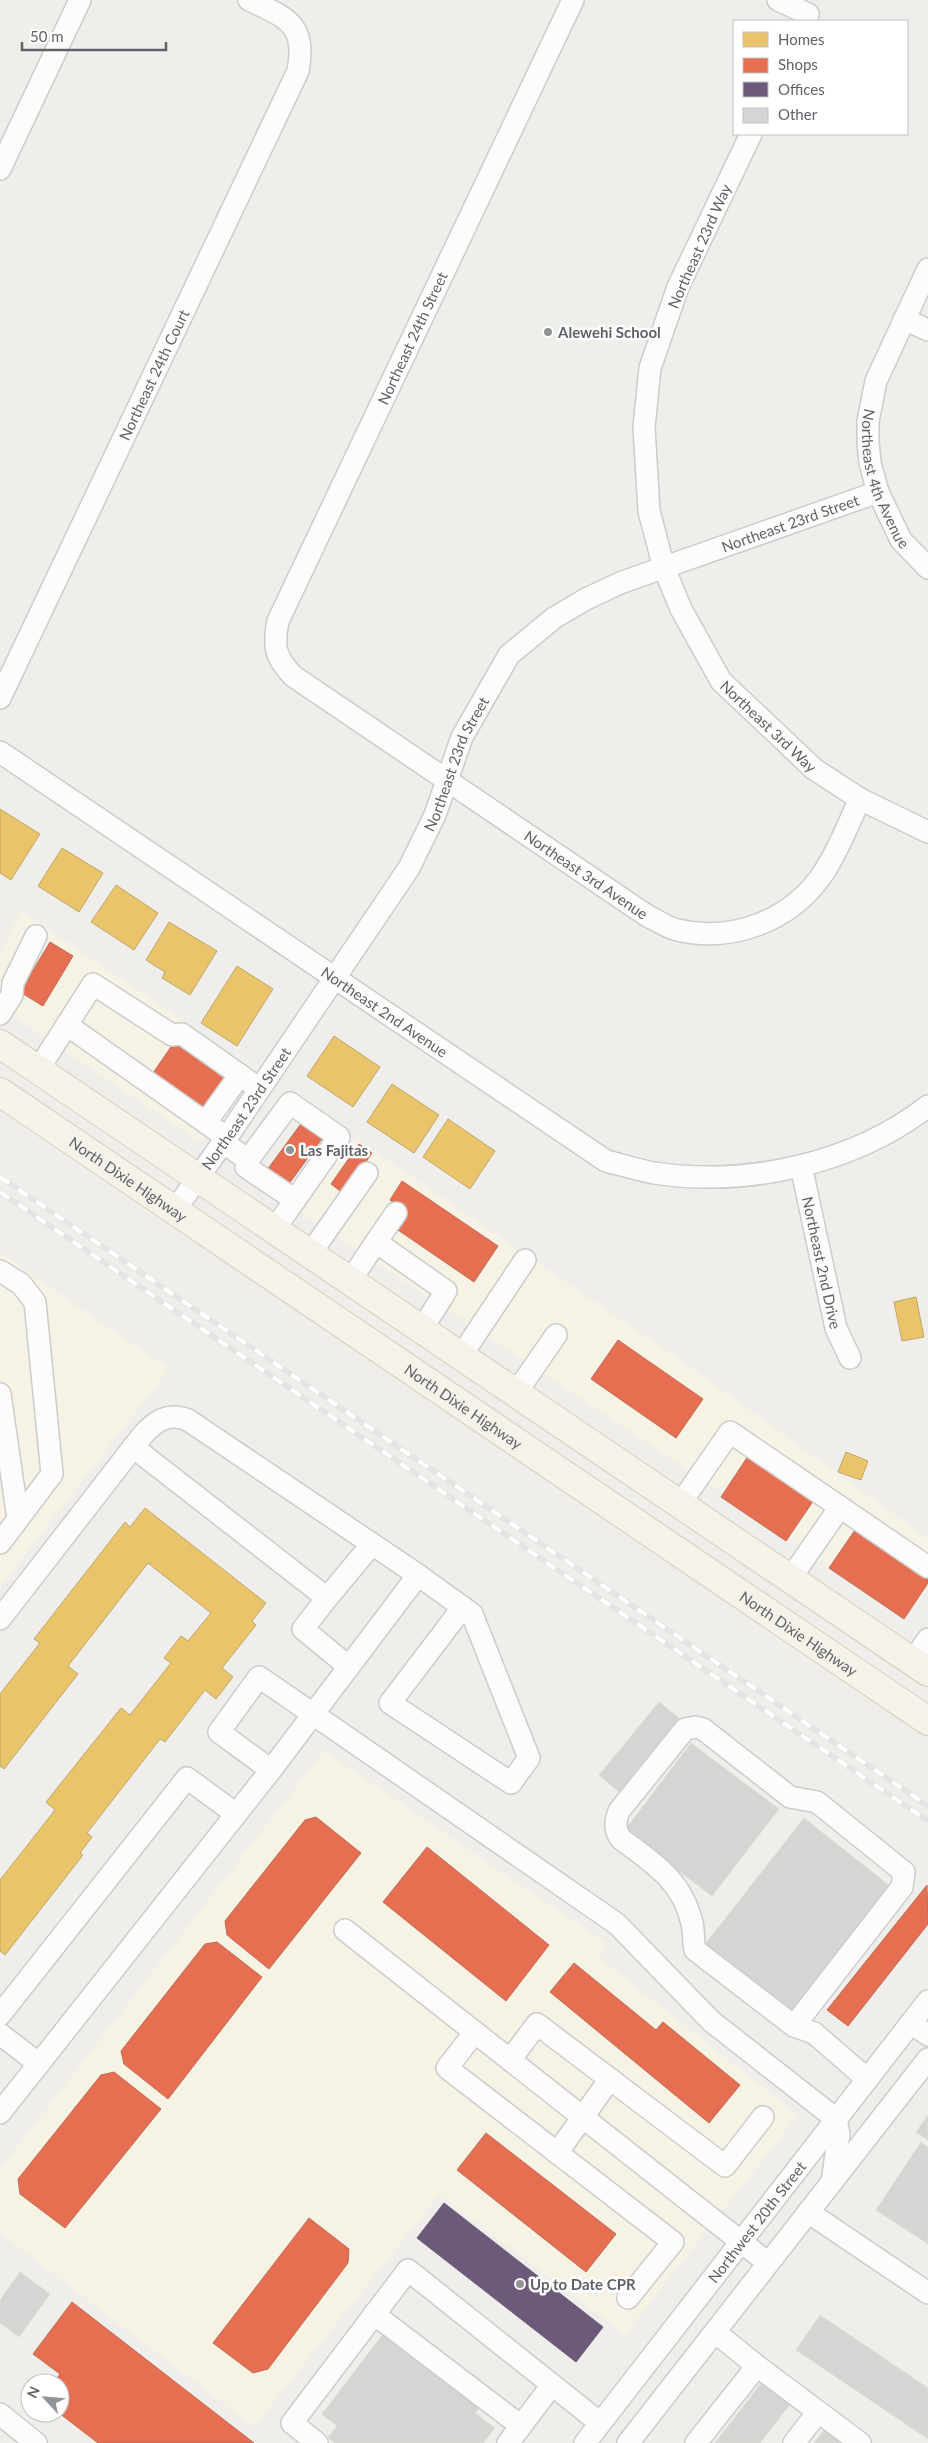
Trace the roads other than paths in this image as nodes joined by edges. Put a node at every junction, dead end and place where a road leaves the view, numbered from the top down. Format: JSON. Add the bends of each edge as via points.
{"nodes":[{"id":1,"x":80,"y":0,"type":"edge"},
{"id":2,"x":249,"y":0,"type":"edge"},
{"id":3,"x":573,"y":0,"type":"edge"},
{"id":4,"x":778,"y":0,"type":"edge"},
{"id":5,"x":809,"y":12,"type":"edge"},
{"id":6,"x":751,"y":135,"type":"edge"},
{"id":7,"x":0,"y":169,"type":"edge"},
{"id":8,"x":928,"y":270,"type":"edge"},
{"id":9,"x":904,"y":319,"type":"junction"},
{"id":10,"x":928,"y":330,"type":"edge"},
{"id":11,"x":878,"y":492,"type":"junction"},
{"id":12,"x":664,"y":568,"type":"junction"},
{"id":13,"x":928,"y":568,"type":"edge"},
{"id":14,"x":293,"y":676,"type":"joint"},
{"id":15,"x":0,"y":698,"type":"edge"},
{"id":16,"x":0,"y":752,"type":"edge"},
{"id":17,"x":446,"y":780,"type":"junction"},
{"id":18,"x":860,"y":799,"type":"junction"},
{"id":19,"x":928,"y":832,"type":"edge"},
{"id":20,"x":36,"y":936,"type":"dead end"},
{"id":21,"x":334,"y":979,"type":"junction"},
{"id":22,"x":0,"y":1014,"type":"edge"},
{"id":23,"x":67,"y":1026,"type":"junction"},
{"id":24,"x":0,"y":1044,"type":"edge"},
{"id":25,"x":38,"y":1070,"type":"junction"},
{"id":26,"x":240,"y":1075,"type":"junction"},
{"id":27,"x":260,"y":1089,"type":"junction"},
{"id":28,"x":0,"y":1092,"type":"edge"},
{"id":29,"x":928,"y":1106,"type":"edge"},
{"id":30,"x":206,"y":1122,"type":"junction"},
{"id":31,"x":225,"y":1140,"type":"junction"},
{"id":32,"x":248,"y":1160,"type":"junction"},
{"id":33,"x":801,"y":1166,"type":"junction"},
{"id":34,"x":367,"y":1173,"type":"dead end"},
{"id":35,"x":198,"y":1178,"type":"junction"},
{"id":36,"x":295,"y":1200,"type":"junction"},
{"id":37,"x":174,"y":1210,"type":"junction"},
{"id":38,"x":396,"y":1213,"type":"dead end"},
{"id":39,"x":274,"y":1230,"type":"junction"},
{"id":40,"x":376,"y":1242,"type":"junction"},
{"id":41,"x":310,"y":1254,"type":"junction"},
{"id":42,"x":525,"y":1260,"type":"dead end"},
{"id":43,"x":0,"y":1271,"type":"edge"},
{"id":44,"x":350,"y":1281,"type":"junction"},
{"id":45,"x":422,"y":1329,"type":"junction"},
{"id":46,"x":556,"y":1336,"type":"dead end"},
{"id":47,"x":461,"y":1356,"type":"junction"},
{"id":48,"x":850,"y":1358,"type":"dead end"},
{"id":49,"x":516,"y":1393,"type":"junction"},
{"id":50,"x":0,"y":1394,"type":"edge"},
{"id":51,"x":133,"y":1447,"type":"junction"},
{"id":52,"x":620,"y":1463,"type":"junction"},
{"id":53,"x":596,"y":1496,"type":"junction"},
{"id":54,"x":680,"y":1504,"type":"junction"},
{"id":55,"x":840,"y":1507,"type":"junction"},
{"id":56,"x":18,"y":1519,"type":"junction"},
{"id":57,"x":0,"y":1543,"type":"edge"},
{"id":58,"x":372,"y":1544,"type":"junction"},
{"id":59,"x":928,"y":1566,"type":"edge"},
{"id":60,"x":418,"y":1575,"type":"junction"},
{"id":61,"x":790,"y":1579,"type":"junction"},
{"id":62,"x":327,"y":1598,"type":"junction"},
{"id":63,"x":462,"y":1607,"type":"junction"},
{"id":64,"x":0,"y":1618,"type":"edge"},
{"id":65,"x":928,"y":1639,"type":"edge"},
{"id":66,"x":920,"y":1666,"type":"edge"},
{"id":67,"x":349,"y":1667,"type":"junction"},
{"id":68,"x":313,"y":1714,"type":"junction"},
{"id":69,"x":928,"y":1721,"type":"edge"},
{"id":70,"x":270,"y":1770,"type":"junction"},
{"id":71,"x":236,"y":1814,"type":"junction"},
{"id":72,"x":345,"y":1930,"type":"dead end"},
{"id":73,"x":928,"y":2001,"type":"edge"},
{"id":74,"x":0,"y":2015,"type":"edge"},
{"id":75,"x":794,"y":2026,"type":"junction"},
{"id":76,"x":919,"y":2029,"type":"edge"},
{"id":77,"x":475,"y":2032,"type":"junction"},
{"id":78,"x":0,"y":2034,"type":"edge"},
{"id":79,"x":928,"y":2059,"type":"edge"},
{"id":80,"x":510,"y":2060,"type":"junction"},
{"id":81,"x":39,"y":2064,"type":"junction"},
{"id":82,"x":610,"y":2079,"type":"junction"},
{"id":83,"x":867,"y":2079,"type":"junction"},
{"id":84,"x":1,"y":2110,"type":"edge"},
{"id":85,"x":583,"y":2117,"type":"junction"},
{"id":86,"x":763,"y":2117,"type":"dead end"},
{"id":87,"x":836,"y":2119,"type":"junction"},
{"id":88,"x":558,"y":2153,"type":"junction"},
{"id":89,"x":832,"y":2182,"type":"junction"},
{"id":90,"x":808,"y":2212,"type":"junction"},
{"id":91,"x":741,"y":2241,"type":"junction"},
{"id":92,"x":768,"y":2263,"type":"junction"},
{"id":93,"x":928,"y":2293,"type":"edge"},
{"id":94,"x":628,"y":2298,"type":"dead end"},
{"id":95,"x":374,"y":2314,"type":"junction"},
{"id":96,"x":715,"y":2332,"type":"junction"},
{"id":97,"x":757,"y":2366,"type":"junction"},
{"id":98,"x":552,"y":2385,"type":"junction"},
{"id":99,"x":818,"y":2412,"type":"junction"},
{"id":100,"x":0,"y":2414,"type":"edge"},
{"id":101,"x":600,"y":2423,"type":"junction"},
{"id":102,"x":521,"y":2426,"type":"junction"},
{"id":103,"x":36,"y":2443,"type":"edge"},
{"id":104,"x":317,"y":2443,"type":"edge"},
{"id":105,"x":508,"y":2443,"type":"edge"},
{"id":106,"x":585,"y":2443,"type":"edge"},
{"id":107,"x":628,"y":2443,"type":"edge"},
{"id":108,"x":696,"y":2443,"type":"edge"},
{"id":109,"x":794,"y":2443,"type":"edge"},
{"id":110,"x":860,"y":2443,"type":"edge"}],
"edges":[{"from":1,"to":7,"type":"street"},
{"from":2,"to":15,"type":"street","name":"Northeast 24th Court","via":[[282,16],[296,31],[302,51],[298,71]]},
{"from":3,"to":14,"type":"street","name":"Northeast 24th Street","via":[[278,622],[274,642],[279,662]]},
{"from":4,"to":5,"type":"street"},
{"from":6,"to":12,"type":"street","name":"Northeast 23rd Way","via":[[678,287],[650,368],[644,427],[649,511]]},
{"from":8,"to":9,"type":"street","name":"Northeast 4th Avenue"},
{"from":9,"to":10,"type":"street"},
{"from":9,"to":11,"type":"street","name":"Northeast 4th Avenue","via":[[876,381],[871,401],[868,442]]},
{"from":11,"to":12,"type":"street","name":"Northeast 23rd Street"},
{"from":11,"to":13,"type":"street","name":"Northeast 4th Avenue","via":[[901,540]]},
{"from":12,"to":17,"type":"street","name":"Northeast 23rd Street","via":[[620,582],[586,598],[554,618],[510,655],[462,737]]},
{"from":12,"to":18,"type":"street","name":"Northeast 3rd Way","via":[[680,609],[721,681],[814,769]]},
{"from":14,"to":17,"type":"street","name":"Northeast 3rd Avenue"},
{"from":16,"to":21,"type":"street","name":"Northeast 2nd Avenue"},
{"from":17,"to":18,"type":"street","name":"Northeast 3rd Avenue","via":[[646,915],[676,930],[708,933],[733,932],[761,924],[799,901],[823,874]]},
{"from":17,"to":21,"type":"street","name":"Northeast 23rd Street","via":[[427,833],[409,868]]},
{"from":18,"to":19,"type":"street","name":"Northeast 3rd Way"},
{"from":20,"to":22,"type":"street","via":[[13,983],[12,995]]},
{"from":21,"to":27,"type":"street","name":"Northeast 23rd Street"},
{"from":21,"to":33,"type":"street","name":"Northeast 2nd Avenue","via":[[606,1161],[652,1173],[695,1177],[743,1176]]},
{"from":23,"to":25,"type":"street"},
{"from":23,"to":26,"type":"street","via":[[93,984],[172,1035],[182,1034]]},
{"from":23,"to":30,"type":"street"},
{"from":24,"to":25,"type":"main road"},
{"from":25,"to":35,"type":"main road"},
{"from":26,"to":27,"type":"street"},
{"from":26,"to":30,"type":"street"},
{"from":27,"to":31,"type":"street","name":"Northeast 23rd Street"},
{"from":28,"to":37,"type":"main road","name":"North Dixie Highway"},
{"from":29,"to":33,"type":"street","name":"Northeast 2nd Avenue","via":[[883,1136]]},
{"from":30,"to":31,"type":"street"},
{"from":31,"to":32,"type":"street"},
{"from":31,"to":35,"type":"street","name":"Northeast 23rd Street"},
{"from":32,"to":36,"type":"street","via":[[246,1167]]},
{"from":32,"to":36,"type":"street","via":[[290,1103],[339,1137]]},
{"from":33,"to":48,"type":"street","name":"Northeast 2nd Drive","via":[[836,1328]]},
{"from":34,"to":41,"type":"street"},
{"from":35,"to":37,"type":"street","name":"Northeast 23rd Street"},
{"from":35,"to":39,"type":"main road"},
{"from":36,"to":39,"type":"street"},
{"from":37,"to":53,"type":"main road","name":"North Dixie Highway"},
{"from":38,"to":40,"type":"street"},
{"from":39,"to":41,"type":"main road"},
{"from":40,"to":44,"type":"street"},
{"from":40,"to":45,"type":"street","via":[[446,1291]]},
{"from":41,"to":44,"type":"main road"},
{"from":42,"to":47,"type":"street"},
{"from":43,"to":56,"type":"street","via":[[21,1284],[35,1302],[52,1474]]},
{"from":44,"to":45,"type":"main road"},
{"from":45,"to":47,"type":"main road"},
{"from":46,"to":49,"type":"street"},
{"from":47,"to":49,"type":"main road"},
{"from":49,"to":52,"type":"main road"},
{"from":50,"to":56,"type":"street"},
{"from":51,"to":58,"type":"street","via":[[159,1420],[178,1416],[188,1420]]},
{"from":51,"to":62,"type":"street"},
{"from":51,"to":64,"type":"street"},
{"from":52,"to":53,"type":"main road"},
{"from":52,"to":54,"type":"main road"},
{"from":53,"to":69,"type":"main road","name":"North Dixie Highway"},
{"from":54,"to":55,"type":"street","via":[[730,1432]]},
{"from":54,"to":61,"type":"main road"},
{"from":55,"to":59,"type":"street"},
{"from":55,"to":61,"type":"street"},
{"from":56,"to":57,"type":"street"},
{"from":58,"to":60,"type":"street"},
{"from":58,"to":62,"type":"street"},
{"from":60,"to":63,"type":"street"},
{"from":60,"to":67,"type":"street"},
{"from":61,"to":66,"type":"main road"},
{"from":62,"to":67,"type":"street","via":[[302,1629]]},
{"from":63,"to":63,"type":"street","via":[[472,1614],[529,1758],[511,1783],[390,1703]]},
{"from":65,"to":66,"type":"street"},
{"from":67,"to":68,"type":"street"},
{"from":68,"to":70,"type":"street"},
{"from":68,"to":70,"type":"street","via":[[259,1677],[219,1732]]},
{"from":68,"to":87,"type":"street","via":[[617,1924],[711,2021]]},
{"from":70,"to":71,"type":"street"},
{"from":71,"to":74,"type":"street","via":[[187,1778]]},
{"from":71,"to":81,"type":"street"},
{"from":72,"to":77,"type":"street"},
{"from":73,"to":76,"type":"street","name":"Northwest 20th Street"},
{"from":75,"to":75,"type":"street","via":[[694,1950],[692,1923],[684,1898],[665,1871],[616,1832],[619,1811],[685,1729],[703,1729],[790,1797],[818,1802],[904,1872],[902,1887]]},
{"from":75,"to":83,"type":"street","via":[[814,2034]]},
{"from":76,"to":83,"type":"street","name":"Northwest 20th Street"},
{"from":77,"to":80,"type":"street"},
{"from":77,"to":88,"type":"street","via":[[448,2068]]},
{"from":78,"to":81,"type":"street"},
{"from":79,"to":89,"type":"street"},
{"from":80,"to":82,"type":"street","via":[[537,2024]]},
{"from":80,"to":85,"type":"street"},
{"from":81,"to":84,"type":"street"},
{"from":82,"to":85,"type":"street"},
{"from":82,"to":86,"type":"street","via":[[725,2166]]},
{"from":83,"to":87,"type":"street","name":"Northwest 20th Street"},
{"from":85,"to":88,"type":"street"},
{"from":85,"to":91,"type":"street"},
{"from":87,"to":89,"type":"street","via":[[839,2134]]},
{"from":87,"to":91,"type":"street","name":"Northwest 20th Street"},
{"from":88,"to":94,"type":"street","via":[[673,2242]]},
{"from":89,"to":90,"type":"street"},
{"from":90,"to":92,"type":"street"},
{"from":90,"to":93,"type":"street"},
{"from":91,"to":92,"type":"street"},
{"from":91,"to":101,"type":"street","name":"Northwest 20th Street"},
{"from":92,"to":96,"type":"street"},
{"from":95,"to":98,"type":"street","via":[[408,2270]]},
{"from":95,"to":102,"type":"street"},
{"from":95,"to":104,"type":"street","via":[[292,2423]]},
{"from":96,"to":97,"type":"street"},
{"from":96,"to":107,"type":"street"},
{"from":97,"to":99,"type":"street"},
{"from":97,"to":108,"type":"street"},
{"from":98,"to":101,"type":"street"},
{"from":98,"to":102,"type":"street"},
{"from":99,"to":109,"type":"street"},
{"from":99,"to":110,"type":"street"},
{"from":100,"to":103,"type":"street"},
{"from":101,"to":106,"type":"street","name":"Northwest 20th Street"},
{"from":102,"to":105,"type":"street"}]}
